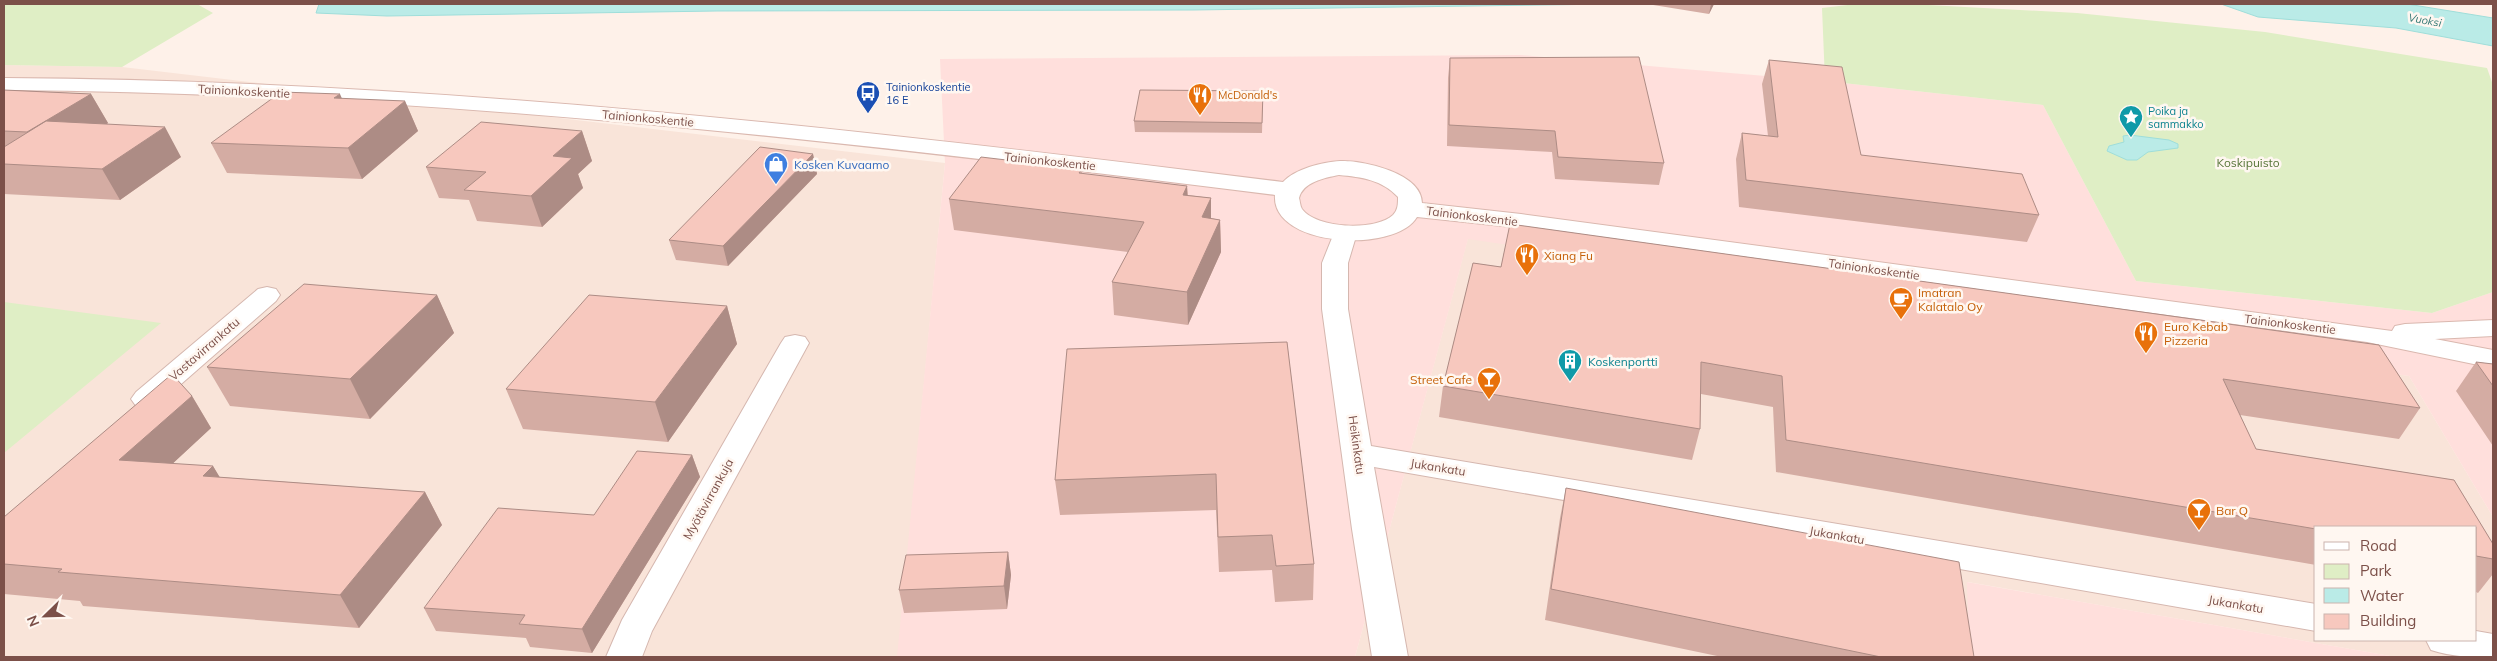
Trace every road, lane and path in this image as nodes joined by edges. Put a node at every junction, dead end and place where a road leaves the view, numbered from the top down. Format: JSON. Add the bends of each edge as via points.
{"nodes":[{"id":1,"x":4,"y":84,"type":"edge"},
{"id":2,"x":1289,"y":190,"type":"junction"},
{"id":3,"x":1410,"y":209,"type":"junction"},
{"id":4,"x":1345,"y":233,"type":"junction"},
{"id":5,"x":267,"y":295,"type":"dead end"},
{"id":6,"x":2490,"y":326,"type":"edge"},
{"id":7,"x":2367,"y":334,"type":"junction"},
{"id":8,"x":795,"y":343,"type":"dead end"},
{"id":9,"x":2493,"y":359,"type":"edge"},
{"id":10,"x":124,"y":418,"type":"edge"},
{"id":11,"x":1358,"y":454,"type":"junction"},
{"id":12,"x":2314,"y":618,"type":"edge"},
{"id":13,"x":2450,"y":641,"type":"edge"},
{"id":14,"x":2493,"y":648,"type":"edge"},
{"id":15,"x":624,"y":657,"type":"edge"},
{"id":16,"x":1390,"y":657,"type":"edge"}],
"edges":[{"from":1,"to":2,"type":"main road","name":"Tainionkoskentie","via":[[194,88],[455,102],[954,149]]},
{"from":2,"to":3,"type":"main road","via":[[1299,180],[1317,172],[1339,168],[1362,169],[1400,184],[1410,196]]},
{"from":2,"to":4,"type":"main road","via":[[1286,202],[1292,213],[1304,223]]},
{"from":3,"to":4,"type":"main road","via":[[1388,228],[1367,233]]},
{"from":3,"to":7,"type":"main road","name":"Tainionkoskentie"},
{"from":4,"to":11,"type":"main road","name":"Heikinkatu","via":[[1335,263],[1335,309]]},
{"from":5,"to":10,"type":"main road","name":"Vastavirrankatu"},
{"from":6,"to":7,"type":"main road","name":"Tainionkoskentie"},
{"from":7,"to":9,"type":"main road","name":"Tainionkoskentie"},
{"from":8,"to":15,"type":"main road","name":"Myötävirrankuja","via":[[635,630]]},
{"from":11,"to":12,"type":"main road","name":"Jukankatu"},
{"from":11,"to":16,"type":"main road","name":"Heikinkatu"},
{"from":13,"to":14,"type":"main road"}]}
